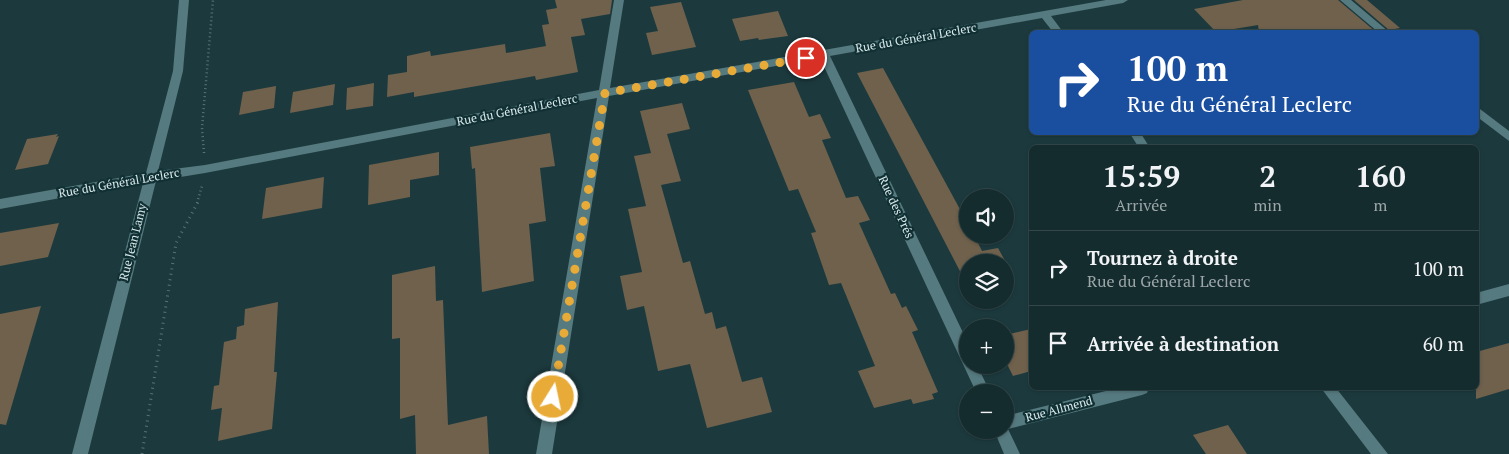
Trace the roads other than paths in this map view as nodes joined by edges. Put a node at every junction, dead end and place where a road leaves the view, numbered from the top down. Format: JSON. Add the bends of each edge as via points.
{"nodes":[{"id":1,"x":184,"y":0,"type":"edge"},
{"id":2,"x":619,"y":0,"type":"edge"},
{"id":3,"x":1123,"y":0,"type":"edge"},
{"id":4,"x":1345,"y":0,"type":"edge"},
{"id":5,"x":1044,"y":14,"type":"junction"},
{"id":6,"x":1056,"y":30,"type":"edge"},
{"id":7,"x":1382,"y":30,"type":"edge"},
{"id":8,"x":824,"y":55,"type":"junction"},
{"id":9,"x":605,"y":93,"type":"junction"},
{"id":10,"x":1479,"y":112,"type":"edge"},
{"id":11,"x":1509,"y":137,"type":"edge"},
{"id":12,"x":150,"y":177,"type":"junction"},
{"id":13,"x":0,"y":204,"type":"edge"},
{"id":14,"x":1509,"y":290,"type":"edge"},
{"id":15,"x":1479,"y":298,"type":"edge"},
{"id":16,"x":959,"y":341,"type":"edge"},
{"id":17,"x":1134,"y":390,"type":"edge"},
{"id":18,"x":1330,"y":390,"type":"edge"},
{"id":19,"x":1014,"y":421,"type":"edge"},
{"id":20,"x":1005,"y":439,"type":"edge"},
{"id":21,"x":80,"y":454,"type":"edge"},
{"id":22,"x":544,"y":454,"type":"edge"},
{"id":23,"x":1012,"y":454,"type":"edge"},
{"id":24,"x":1380,"y":454,"type":"edge"}],
"edges":[{"from":1,"to":12,"type":"street","name":"Rue Jean Lamy","via":[[178,71]]},
{"from":2,"to":9,"type":"street"},
{"from":3,"to":5,"type":"street","name":"Rue du Général Leclerc"},
{"from":4,"to":7,"type":"street"},
{"from":5,"to":6,"type":"street"},
{"from":5,"to":8,"type":"street","name":"Rue du Général Leclerc"},
{"from":8,"to":9,"type":"street","name":"Rue du Général Leclerc"},
{"from":8,"to":16,"type":"street","name":"Rue des Prés"},
{"from":9,"to":12,"type":"street","name":"Rue du Général Leclerc"},
{"from":9,"to":22,"type":"street"},
{"from":10,"to":11,"type":"street"},
{"from":12,"to":13,"type":"street","name":"Rue du Général Leclerc"},
{"from":12,"to":21,"type":"street","name":"Rue Jean Lamy"},
{"from":14,"to":15,"type":"street"},
{"from":17,"to":19,"type":"street","name":"Rue Allmend"},
{"from":18,"to":24,"type":"street"},
{"from":20,"to":23,"type":"street"}]}
